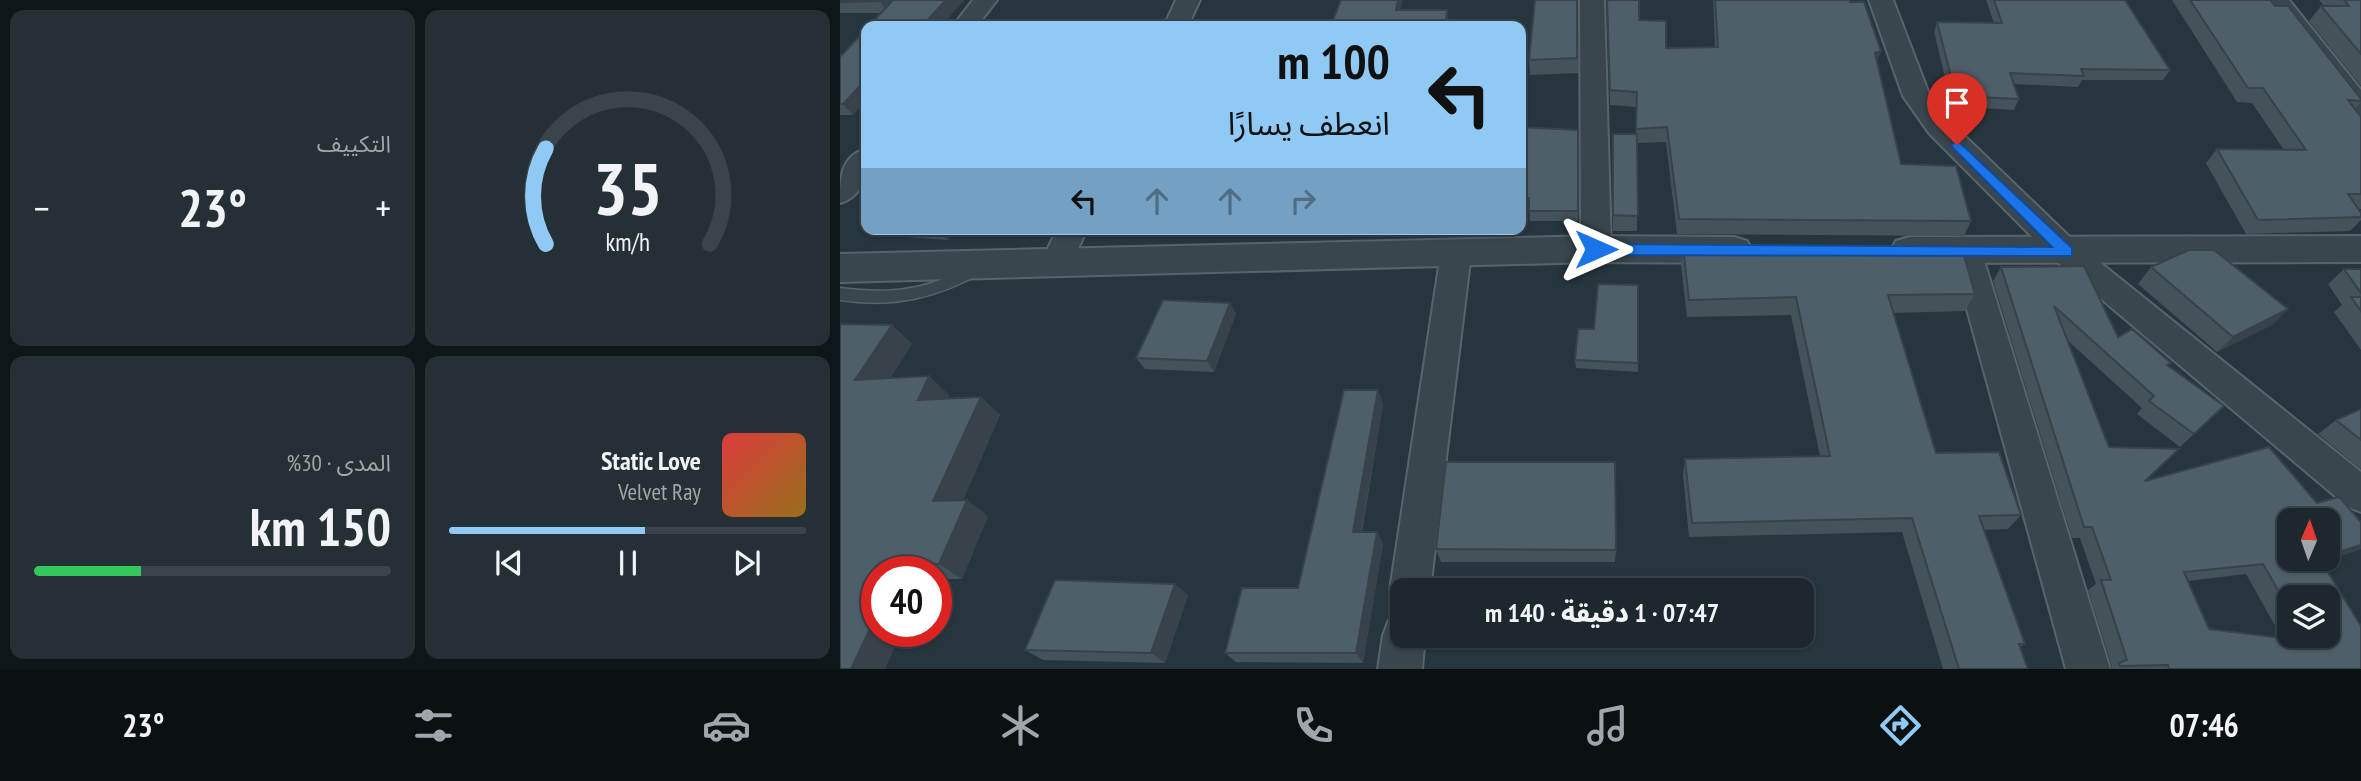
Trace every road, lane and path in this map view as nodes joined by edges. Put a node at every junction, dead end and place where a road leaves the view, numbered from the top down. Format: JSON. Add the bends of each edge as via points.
{"nodes":[{"id":1,"x":985,"y":0,"type":"edge"},
{"id":2,"x":1188,"y":0,"type":"edge"},
{"id":3,"x":1592,"y":0,"type":"edge"},
{"id":4,"x":1881,"y":0,"type":"edge"},
{"id":5,"x":2277,"y":0,"type":"edge"},
{"id":6,"x":969,"y":21,"type":"edge"},
{"id":7,"x":1178,"y":21,"type":"edge"},
{"id":8,"x":2361,"y":108,"type":"edge"},
{"id":9,"x":840,"y":155,"type":"edge"},
{"id":10,"x":861,"y":157,"type":"edge"},
{"id":11,"x":861,"y":164,"type":"edge"},
{"id":12,"x":840,"y":193,"type":"edge"},
{"id":13,"x":1069,"y":235,"type":"edge"},
{"id":14,"x":1596,"y":249,"type":"junction"},
{"id":15,"x":2361,"y":249,"type":"edge"},
{"id":16,"x":1760,"y":250,"type":"edge"},
{"id":17,"x":1870,"y":250,"type":"edge"},
{"id":18,"x":1966,"y":251,"type":"junction"},
{"id":19,"x":2066,"y":252,"type":"junction"},
{"id":20,"x":1456,"y":253,"type":"junction"},
{"id":21,"x":1057,"y":263,"type":"junction"},
{"id":22,"x":982,"y":265,"type":"junction"},
{"id":23,"x":840,"y":268,"type":"edge"},
{"id":24,"x":840,"y":294,"type":"edge"},
{"id":25,"x":2361,"y":495,"type":"edge"},
{"id":26,"x":1412,"y":578,"type":"edge"},
{"id":27,"x":1402,"y":648,"type":"edge"},
{"id":28,"x":1399,"y":669,"type":"edge"},
{"id":29,"x":2088,"y":669,"type":"edge"}],
"edges":[{"from":1,"to":6,"type":"street"},
{"from":2,"to":7,"type":"street"},
{"from":3,"to":14,"type":"street"},
{"from":4,"to":19,"type":"street","via":[[1916,96],[1939,127]]},
{"from":5,"to":8,"type":"street"},
{"from":9,"to":10,"type":"street"},
{"from":11,"to":12,"type":"street"},
{"from":13,"to":21,"type":"street"},
{"from":14,"to":16,"type":"street"},
{"from":14,"to":20,"type":"street"},
{"from":15,"to":19,"type":"street"},
{"from":17,"to":18,"type":"street"},
{"from":18,"to":19,"type":"street"},
{"from":18,"to":29,"type":"street"},
{"from":19,"to":25,"type":"street"},
{"from":20,"to":21,"type":"street"},
{"from":20,"to":26,"type":"street"},
{"from":21,"to":22,"type":"street"},
{"from":22,"to":23,"type":"street"},
{"from":22,"to":24,"type":"lane","via":[[928,293]]},
{"from":27,"to":28,"type":"street"}]}
